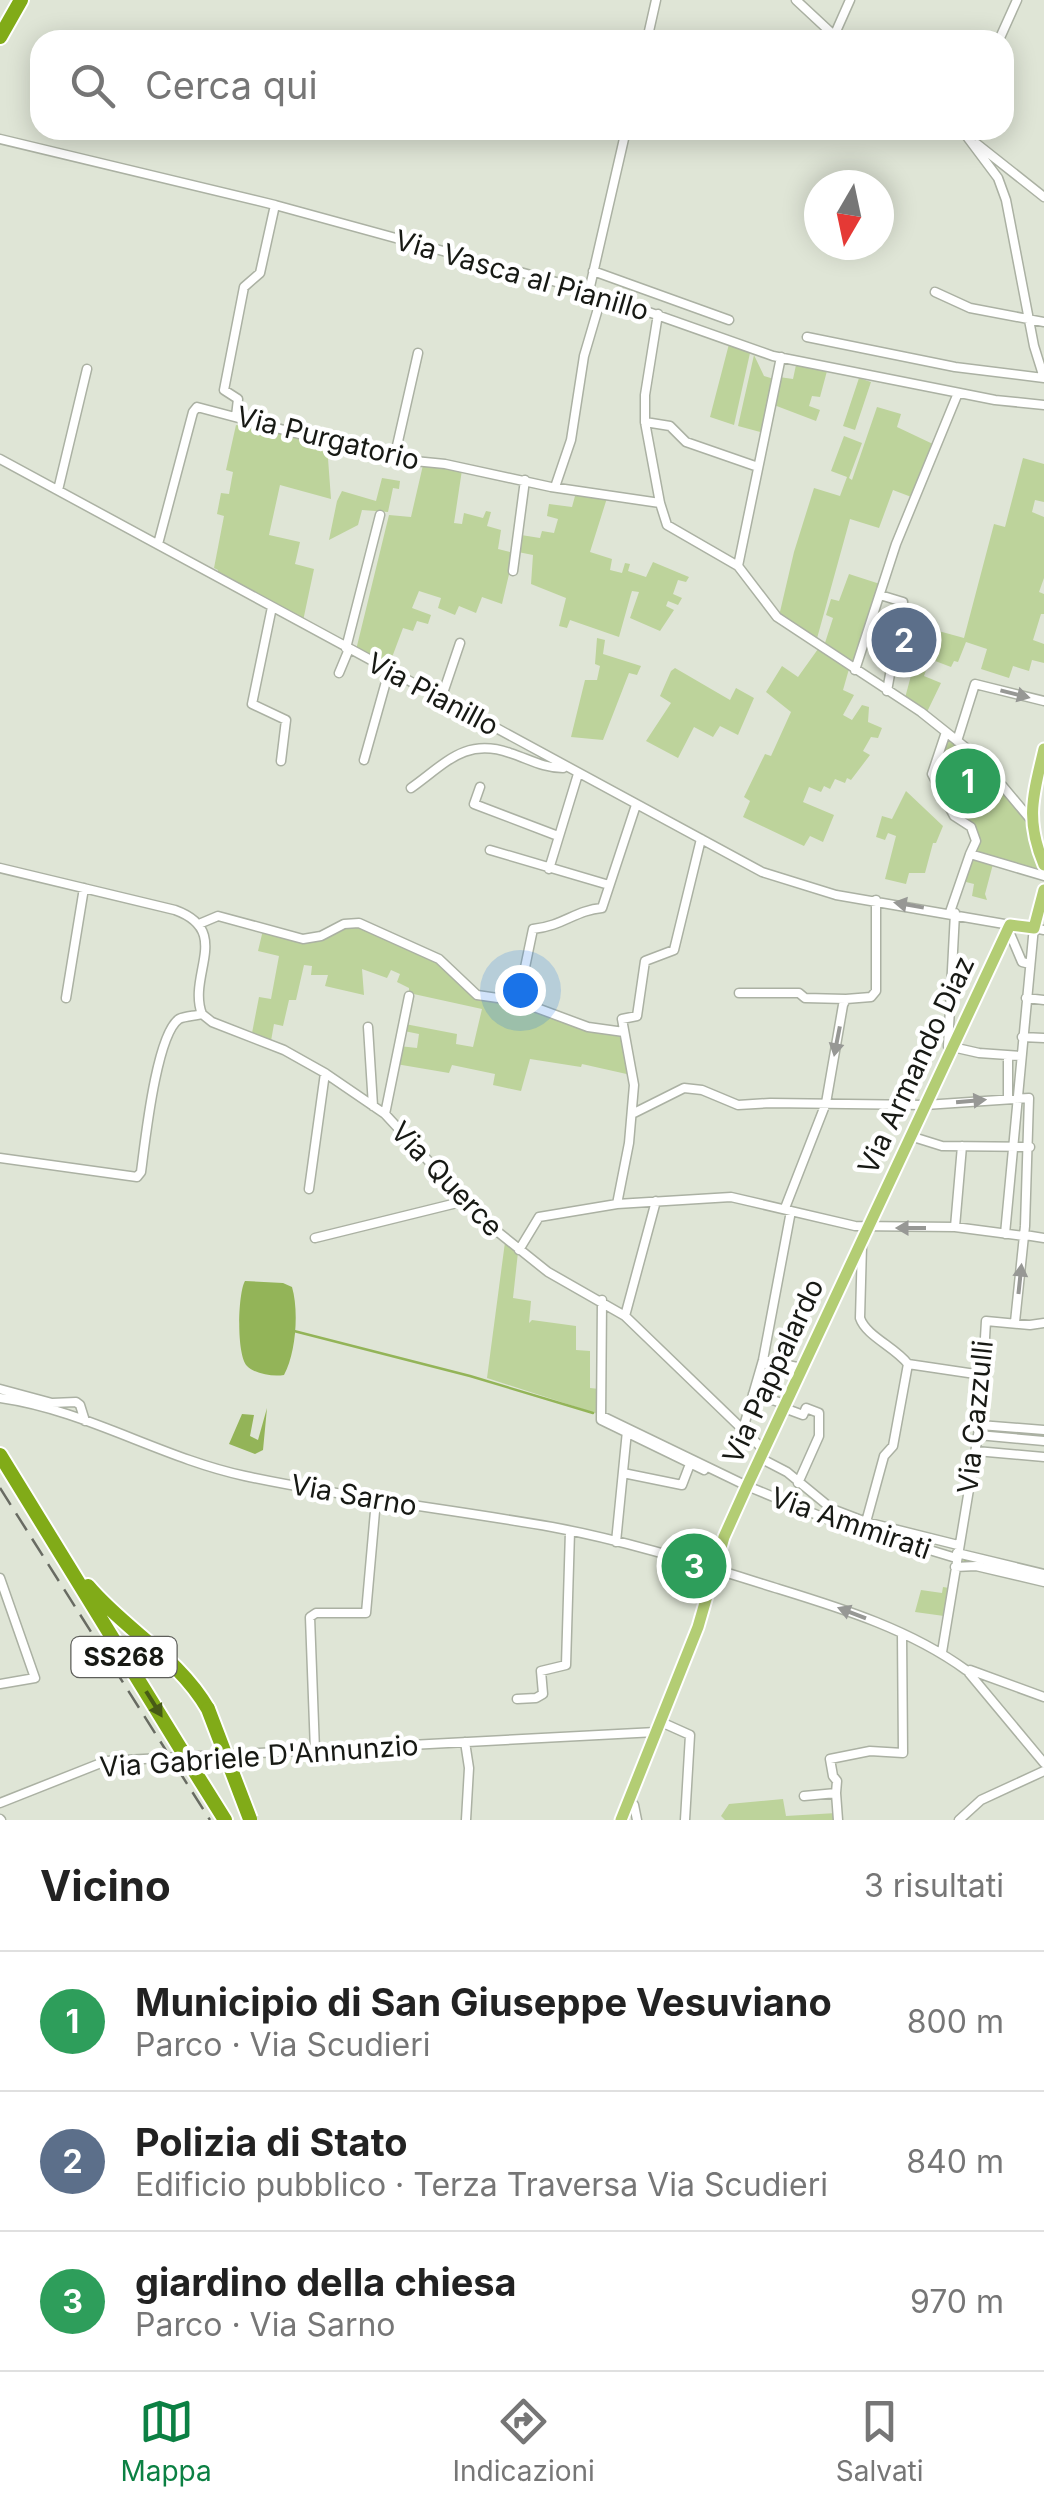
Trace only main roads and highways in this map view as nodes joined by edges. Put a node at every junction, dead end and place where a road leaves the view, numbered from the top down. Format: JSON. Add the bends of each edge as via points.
{"nodes":[{"id":1,"x":18,"y":0,"type":"edge"},
{"id":2,"x":0,"y":26,"type":"edge"},
{"id":3,"x":0,"y":37,"type":"edge"},
{"id":4,"x":1044,"y":749,"type":"edge"},
{"id":5,"x":1044,"y":865,"type":"edge"},
{"id":6,"x":1044,"y":890,"type":"edge"},
{"id":7,"x":1039,"y":929,"type":"edge"},
{"id":8,"x":868,"y":1227,"type":"joint"},
{"id":9,"x":0,"y":1445,"type":"edge"},
{"id":10,"x":0,"y":1456,"type":"edge"},
{"id":11,"x":226,"y":1820,"type":"edge"},
{"id":12,"x":250,"y":1820,"type":"edge"},
{"id":13,"x":621,"y":1820,"type":"edge"}],
"edges":[{"from":1,"to":2,"type":"highway"},
{"from":1,"to":3,"type":"highway"},
{"from":4,"to":5,"type":"main road","via":[[1030,818]]},
{"from":6,"to":7,"type":"main road"},
{"from":7,"to":8,"type":"main road","name":"Via Armando Diaz","via":[[1009,927]]},
{"from":8,"to":13,"type":"main road","name":"Via Pappalardo","via":[[724,1537],[698,1627]]},
{"from":9,"to":12,"type":"highway","number":"SS268","bridge":true,"via":[[92,1590],[173,1661],[208,1708]]},
{"from":10,"to":11,"type":"highway","number":"SS268","one_way":true}]}
